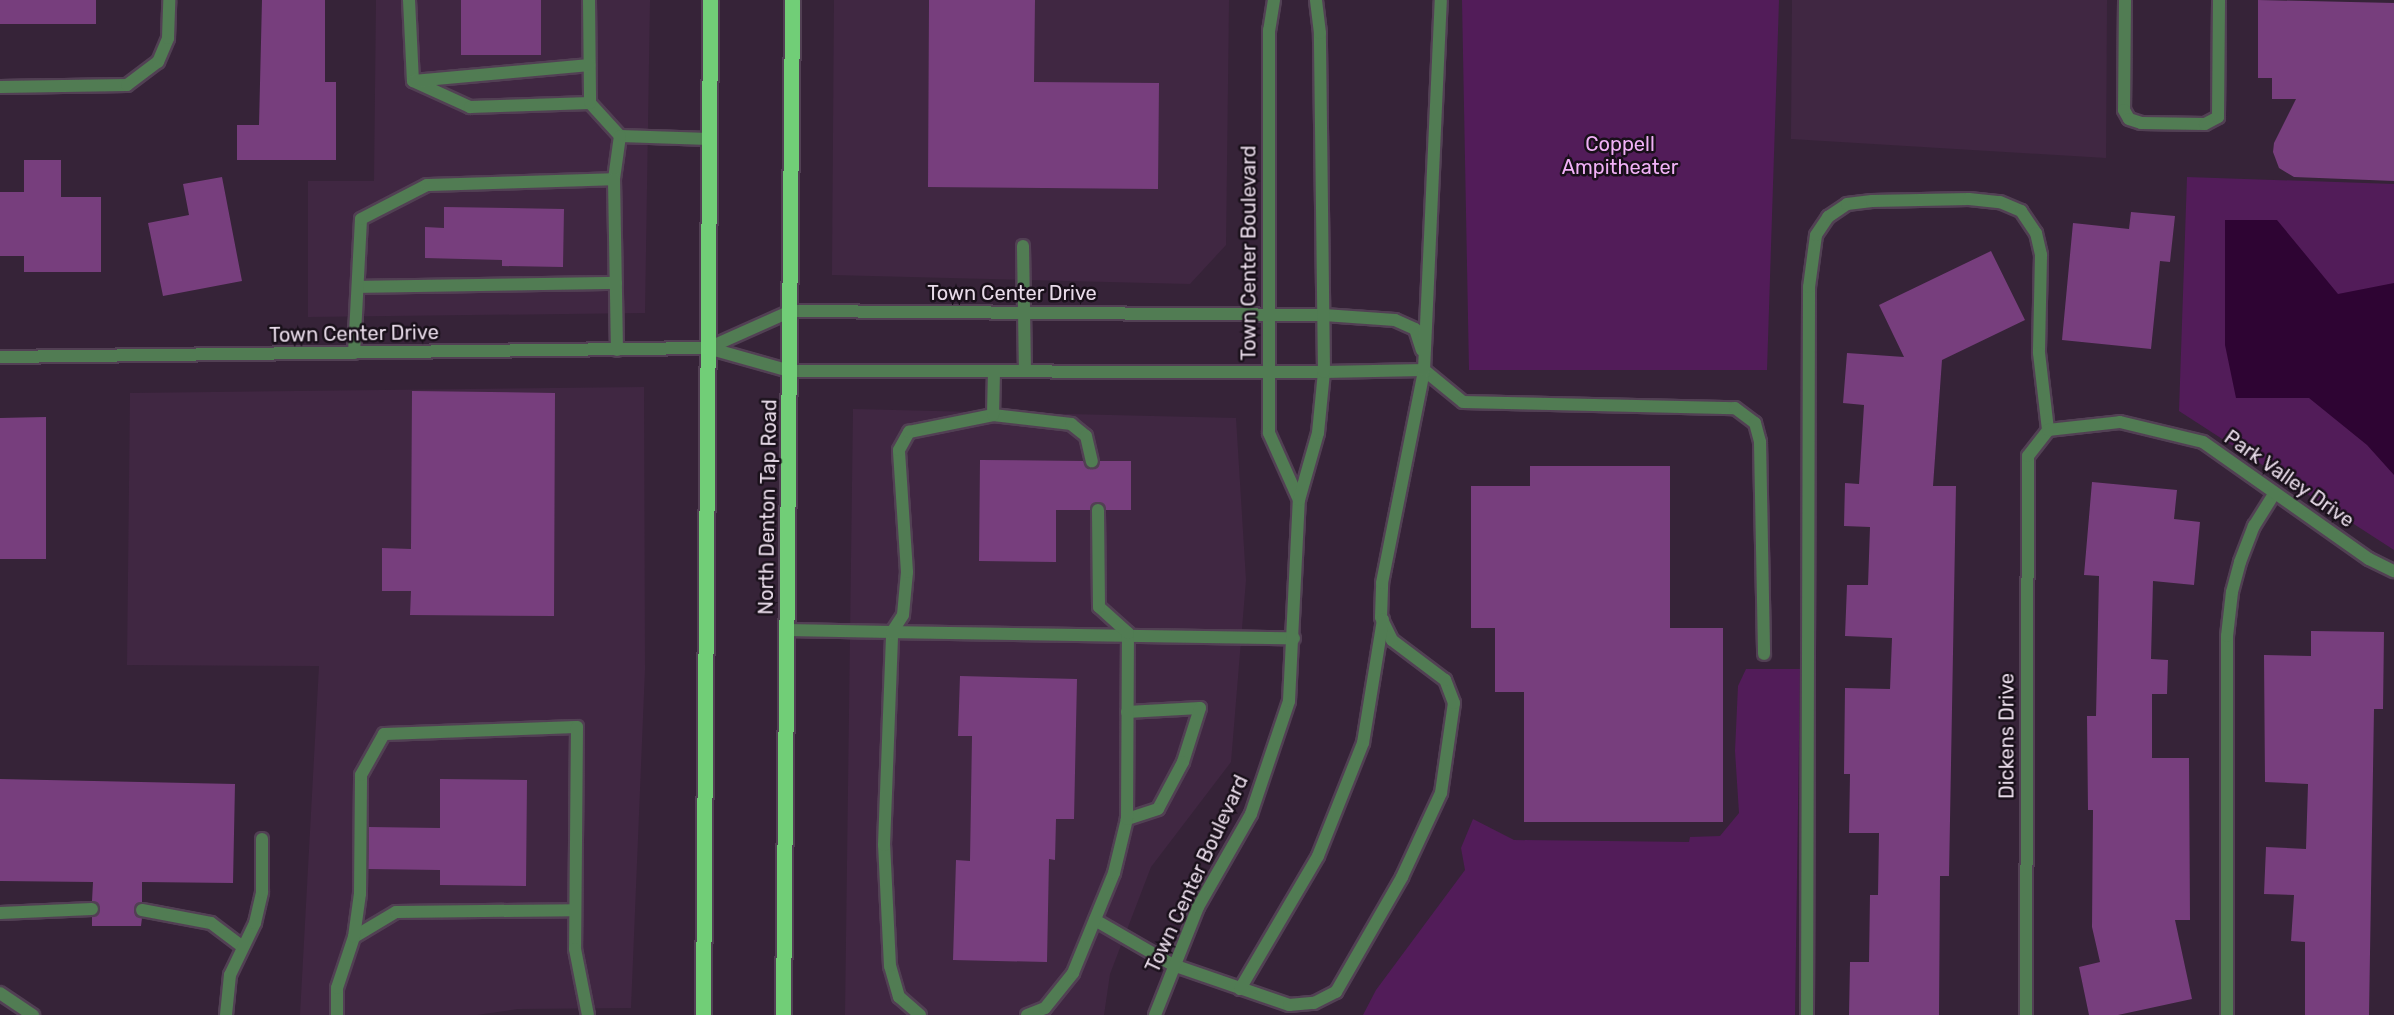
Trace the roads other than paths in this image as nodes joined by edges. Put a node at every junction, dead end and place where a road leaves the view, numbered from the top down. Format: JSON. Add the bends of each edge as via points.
{"nodes":[{"id":1,"x":169,"y":0,"type":"edge"},
{"id":2,"x":409,"y":0,"type":"edge"},
{"id":3,"x":589,"y":0,"type":"edge"},
{"id":4,"x":710,"y":0,"type":"edge"},
{"id":5,"x":792,"y":0,"type":"edge"},
{"id":6,"x":1274,"y":0,"type":"edge"},
{"id":7,"x":1316,"y":0,"type":"edge"},
{"id":8,"x":1442,"y":0,"type":"edge"},
{"id":9,"x":2125,"y":0,"type":"edge"},
{"id":10,"x":2219,"y":0,"type":"edge"},
{"id":11,"x":589,"y":65,"type":"junction"},
{"id":12,"x":413,"y":81,"type":"junction"},
{"id":13,"x":0,"y":87,"type":"edge"},
{"id":14,"x":590,"y":103,"type":"junction"},
{"id":15,"x":620,"y":135,"type":"junction"},
{"id":16,"x":709,"y":138,"type":"junction"},
{"id":17,"x":614,"y":179,"type":"junction"},
{"id":18,"x":1023,"y":246,"type":"dead end"},
{"id":19,"x":616,"y":283,"type":"junction"},
{"id":20,"x":358,"y":287,"type":"junction"},
{"id":21,"x":791,"y":311,"type":"junction"},
{"id":22,"x":1025,"y":313,"type":"junction"},
{"id":23,"x":1269,"y":315,"type":"junction"},
{"id":24,"x":1324,"y":315,"type":"junction"},
{"id":25,"x":708,"y":348,"type":"junction"},
{"id":26,"x":617,"y":350,"type":"junction"},
{"id":27,"x":354,"y":353,"type":"junction"},
{"id":28,"x":0,"y":357,"type":"edge"},
{"id":29,"x":790,"y":370,"type":"junction"},
{"id":30,"x":994,"y":370,"type":"junction"},
{"id":31,"x":1025,"y":370,"type":"junction"},
{"id":32,"x":1424,"y":370,"type":"junction"},
{"id":33,"x":1269,"y":372,"type":"junction"},
{"id":34,"x":1324,"y":372,"type":"junction"},
{"id":35,"x":993,"y":416,"type":"junction"},
{"id":36,"x":2048,"y":430,"type":"junction"},
{"id":37,"x":1092,"y":461,"type":"dead end"},
{"id":38,"x":2275,"y":493,"type":"junction"},
{"id":39,"x":1299,"y":500,"type":"junction"},
{"id":40,"x":1098,"y":510,"type":"dead end"},
{"id":41,"x":2394,"y":571,"type":"edge"},
{"id":42,"x":1383,"y":620,"type":"junction"},
{"id":43,"x":787,"y":630,"type":"junction"},
{"id":44,"x":892,"y":632,"type":"junction"},
{"id":45,"x":1128,"y":633,"type":"junction"},
{"id":46,"x":1294,"y":638,"type":"junction"},
{"id":47,"x":1764,"y":654,"type":"dead end"},
{"id":48,"x":1127,"y":712,"type":"junction"},
{"id":49,"x":1127,"y":819,"type":"junction"},
{"id":50,"x":262,"y":839,"type":"dead end"},
{"id":51,"x":92,"y":909,"type":"dead end"},
{"id":52,"x":142,"y":910,"type":"dead end"},
{"id":53,"x":575,"y":910,"type":"junction"},
{"id":54,"x":0,"y":913,"type":"edge"},
{"id":55,"x":1095,"y":920,"type":"junction"},
{"id":56,"x":354,"y":938,"type":"junction"},
{"id":57,"x":242,"y":946,"type":"junction"},
{"id":58,"x":1173,"y":965,"type":"junction"},
{"id":59,"x":1240,"y":989,"type":"junction"},
{"id":60,"x":0,"y":993,"type":"edge"},
{"id":61,"x":33,"y":1015,"type":"edge"},
{"id":62,"x":226,"y":1015,"type":"edge"},
{"id":63,"x":337,"y":1015,"type":"edge"},
{"id":64,"x":588,"y":1015,"type":"edge"},
{"id":65,"x":703,"y":1015,"type":"edge"},
{"id":66,"x":783,"y":1015,"type":"edge"},
{"id":67,"x":920,"y":1015,"type":"edge"},
{"id":68,"x":1027,"y":1015,"type":"edge"},
{"id":69,"x":1155,"y":1015,"type":"edge"},
{"id":70,"x":1807,"y":1015,"type":"edge"},
{"id":71,"x":2026,"y":1015,"type":"edge"},
{"id":72,"x":2226,"y":1015,"type":"edge"}],
"edges":[{"from":1,"to":13,"type":"street","via":[[168,38],[158,62],[127,85]]},
{"from":2,"to":12,"type":"street"},
{"from":3,"to":11,"type":"street"},
{"from":4,"to":16,"type":"main road"},
{"from":5,"to":21,"type":"main road","name":"North Denton Tap Road"},
{"from":6,"to":23,"type":"street","name":"Town Center Boulevard","via":[[1269,30]]},
{"from":7,"to":24,"type":"street","name":"Town Center Boulevard","via":[[1320,33]]},
{"from":8,"to":32,"type":"street"},
{"from":9,"to":10,"type":"street","via":[[2124,110],[2128,118],[2141,123],[2205,124],[2218,117]]},
{"from":11,"to":12,"type":"street"},
{"from":11,"to":14,"type":"street"},
{"from":12,"to":14,"type":"street","via":[[470,107]]},
{"from":14,"to":15,"type":"street"},
{"from":15,"to":16,"type":"street"},
{"from":15,"to":17,"type":"street"},
{"from":16,"to":25,"type":"main road"},
{"from":17,"to":19,"type":"street"},
{"from":17,"to":20,"type":"street","via":[[427,185],[361,219]]},
{"from":18,"to":22,"type":"street"},
{"from":19,"to":20,"type":"street"},
{"from":19,"to":26,"type":"street"},
{"from":20,"to":27,"type":"street"},
{"from":21,"to":22,"type":"street","name":"Town Center Drive"},
{"from":21,"to":25,"type":"street","name":"Town Center Drive"},
{"from":21,"to":29,"type":"main road","name":"North Denton Tap Road"},
{"from":22,"to":23,"type":"street","name":"Town Center Drive"},
{"from":22,"to":31,"type":"street"},
{"from":23,"to":24,"type":"street","name":"Town Center Drive"},
{"from":23,"to":33,"type":"street","name":"Town Center Boulevard"},
{"from":24,"to":32,"type":"street","name":"Town Center Drive","via":[[1395,320],[1415,329]]},
{"from":24,"to":34,"type":"street","name":"Town Center Boulevard"},
{"from":25,"to":26,"type":"street","name":"Town Center Drive"},
{"from":25,"to":29,"type":"street","name":"Town Center Drive"},
{"from":25,"to":65,"type":"main road"},
{"from":26,"to":27,"type":"street","name":"Town Center Drive"},
{"from":27,"to":28,"type":"street","name":"Town Center Drive"},
{"from":29,"to":30,"type":"street","name":"Town Center Drive"},
{"from":29,"to":43,"type":"main road","name":"North Denton Tap Road"},
{"from":30,"to":31,"type":"street","name":"Town Center Drive"},
{"from":30,"to":35,"type":"street"},
{"from":31,"to":33,"type":"street","name":"Town Center Drive"},
{"from":32,"to":34,"type":"street","name":"Town Center Drive"},
{"from":32,"to":42,"type":"street","via":[[1382,583]]},
{"from":32,"to":47,"type":"street","via":[[1463,402],[1698,405],[1735,408],[1755,423],[1760,442]]},
{"from":33,"to":34,"type":"street","name":"Town Center Drive"},
{"from":33,"to":39,"type":"street","name":"Town Center Boulevard","via":[[1269,433]]},
{"from":34,"to":39,"type":"street","name":"Town Center Boulevard","via":[[1318,434]]},
{"from":35,"to":37,"type":"street","via":[[1071,424],[1086,436]]},
{"from":35,"to":44,"type":"street","via":[[909,432],[898,450],[907,572],[903,615]]},
{"from":36,"to":38,"type":"street","name":"Park Valley Drive","via":[[2120,423],[2203,442]]},
{"from":36,"to":70,"type":"street","via":[[2039,353],[2041,255],[2036,233],[2021,211],[2000,202],[1969,199],[1872,201],[1847,204],[1828,217],[1816,235],[1809,287]]},
{"from":36,"to":71,"type":"street","name":"Dickens Drive","via":[[2028,456]]},
{"from":38,"to":41,"type":"street","name":"Park Valley Drive","via":[[2369,559]]},
{"from":38,"to":72,"type":"street","via":[[2254,526],[2240,562],[2227,636]]},
{"from":39,"to":46,"type":"street","name":"Town Center Boulevard"},
{"from":40,"to":45,"type":"street","via":[[1099,607]]},
{"from":42,"to":59,"type":"street","via":[[1362,743],[1318,856]]},
{"from":42,"to":59,"type":"street","via":[[1392,640],[1445,680],[1454,704],[1441,793],[1402,877],[1336,992],[1314,1003],[1289,1005]]},
{"from":43,"to":44,"type":"street"},
{"from":43,"to":66,"type":"main road","name":"North Denton Tap Road"},
{"from":44,"to":45,"type":"street"},
{"from":44,"to":67,"type":"street","via":[[884,845],[890,966],[898,997]]},
{"from":45,"to":46,"type":"street"},
{"from":45,"to":48,"type":"street"},
{"from":46,"to":58,"type":"street","name":"Town Center Boulevard","via":[[1289,701],[1251,814],[1198,907]]},
{"from":48,"to":49,"type":"street"},
{"from":48,"to":49,"type":"street","via":[[1200,708],[1183,762],[1158,809]]},
{"from":49,"to":55,"type":"street","via":[[1114,873]]},
{"from":50,"to":57,"type":"street","via":[[262,892],[255,922]]},
{"from":51,"to":54,"type":"street"},
{"from":52,"to":57,"type":"street","via":[[211,922]]},
{"from":53,"to":56,"type":"street","via":[[396,912]]},
{"from":53,"to":56,"type":"street","via":[[577,727],[384,734],[360,775],[360,894]]},
{"from":53,"to":64,"type":"street","via":[[575,949]]},
{"from":55,"to":58,"type":"street"},
{"from":55,"to":68,"type":"street","via":[[1073,974],[1045,1008]]},
{"from":56,"to":63,"type":"street","via":[[337,988]]},
{"from":57,"to":62,"type":"street","via":[[230,975]]},
{"from":58,"to":59,"type":"street"},
{"from":58,"to":69,"type":"street","name":"Town Center Boulevard"},
{"from":60,"to":61,"type":"street"}]}
